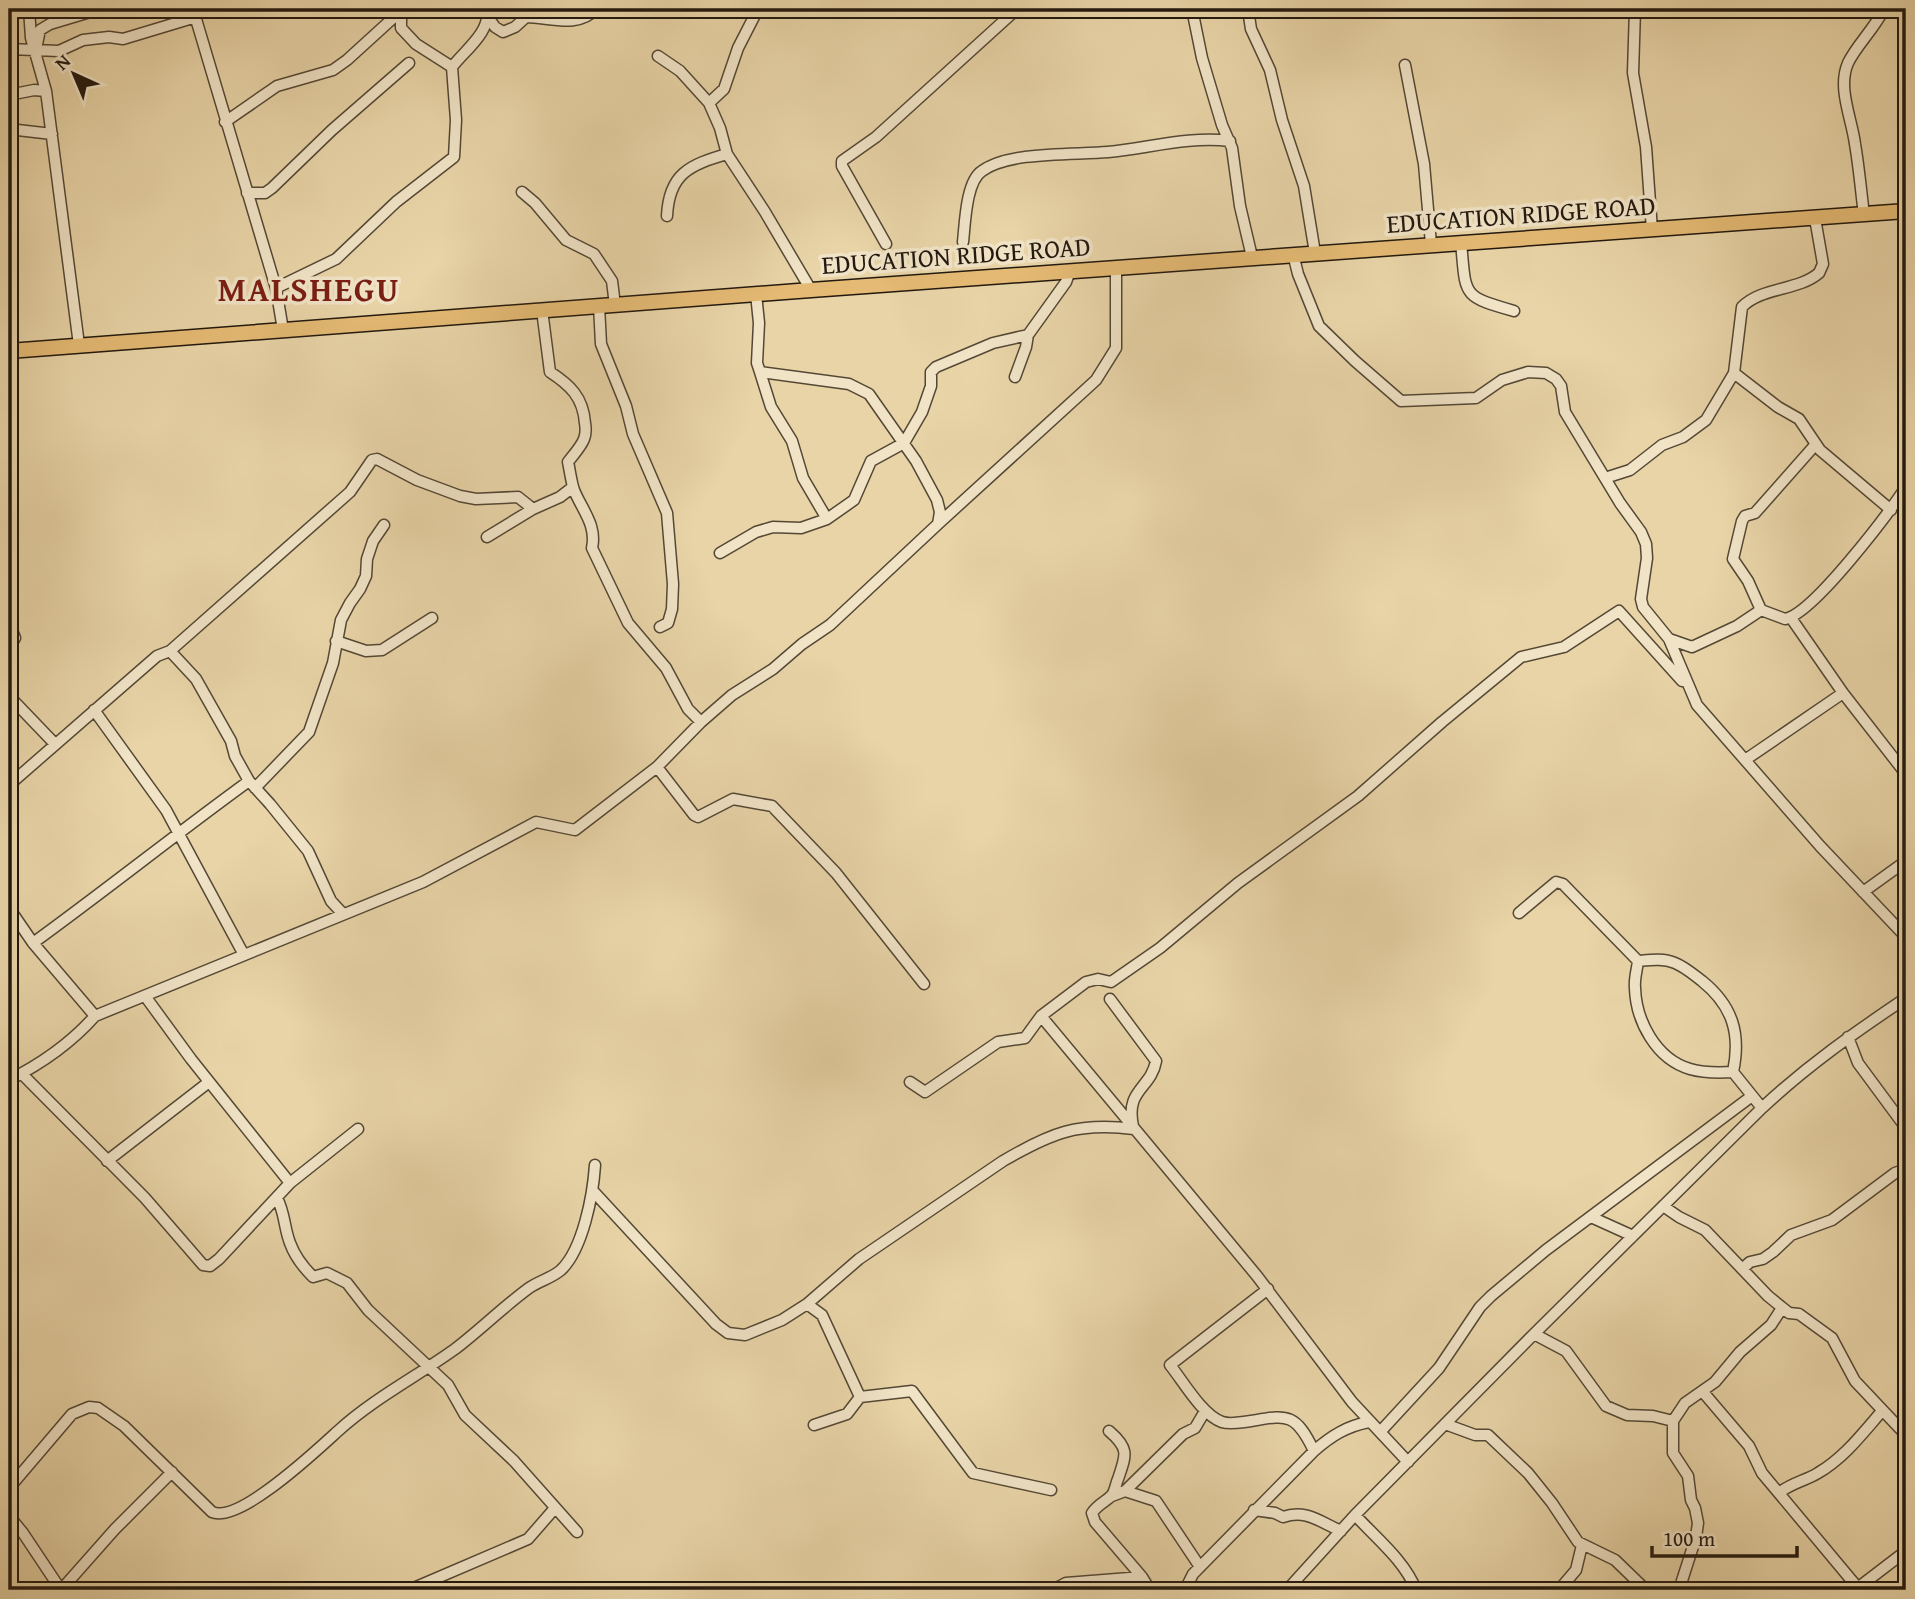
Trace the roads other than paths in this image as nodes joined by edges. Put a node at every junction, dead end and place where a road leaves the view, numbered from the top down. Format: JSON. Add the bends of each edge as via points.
{"nodes":[{"id":1,"x":29,"y":9,"type":"edge"},
{"id":2,"x":100,"y":9,"type":"edge"},
{"id":3,"x":596,"y":9,"type":"edge"},
{"id":4,"x":758,"y":9,"type":"edge"},
{"id":5,"x":1017,"y":9,"type":"edge"},
{"id":6,"x":1192,"y":9,"type":"edge"},
{"id":7,"x":1252,"y":9,"type":"edge"},
{"id":8,"x":1634,"y":9,"type":"edge"},
{"id":9,"x":1884,"y":9,"type":"edge"},
{"id":10,"x":402,"y":10,"type":"edge"},
{"id":11,"x":194,"y":13,"type":"edge"},
{"id":12,"x":488,"y":13,"type":"edge"},
{"id":13,"x":36,"y":49,"type":"junction"},
{"id":14,"x":9,"y":50,"type":"edge"},
{"id":15,"x":658,"y":56,"type":"dead end"},
{"id":16,"x":410,"y":63,"type":"dead end"},
{"id":17,"x":1405,"y":65,"type":"dead end"},
{"id":18,"x":452,"y":67,"type":"junction"},
{"id":19,"x":46,"y":91,"type":"junction"},
{"id":20,"x":9,"y":95,"type":"edge"},
{"id":21,"x":709,"y":103,"type":"junction"},
{"id":22,"x":225,"y":122,"type":"junction"},
{"id":23,"x":9,"y":129,"type":"edge"},
{"id":24,"x":52,"y":134,"type":"junction"},
{"id":25,"x":1230,"y":141,"type":"junction"},
{"id":26,"x":727,"y":154,"type":"junction"},
{"id":27,"x":522,"y":192,"type":"dead end"},
{"id":28,"x":247,"y":193,"type":"junction"},
{"id":29,"x":1906,"y":211,"type":"edge"},
{"id":30,"x":1864,"y":215,"type":"junction"},
{"id":31,"x":667,"y":216,"type":"dead end"},
{"id":32,"x":1812,"y":219,"type":"junction"},
{"id":33,"x":1652,"y":230,"type":"junction"},
{"id":34,"x":962,"y":242,"type":"dead end"},
{"id":35,"x":1461,"y":242,"type":"junction"},
{"id":36,"x":886,"y":244,"type":"dead end"},
{"id":37,"x":1431,"y":244,"type":"junction"},
{"id":38,"x":1315,"y":253,"type":"junction"},
{"id":39,"x":1293,"y":254,"type":"junction"},
{"id":40,"x":1252,"y":257,"type":"junction"},
{"id":41,"x":1116,"y":268,"type":"junction"},
{"id":42,"x":1070,"y":271,"type":"junction"},
{"id":43,"x":276,"y":288,"type":"junction"},
{"id":44,"x":811,"y":290,"type":"junction"},
{"id":45,"x":756,"y":294,"type":"junction"},
{"id":46,"x":615,"y":305,"type":"junction"},
{"id":47,"x":599,"y":306,"type":"junction"},
{"id":48,"x":542,"y":310,"type":"junction"},
{"id":49,"x":1514,"y":311,"type":"dead end"},
{"id":50,"x":283,"y":330,"type":"junction"},
{"id":51,"x":1028,"y":335,"type":"junction"},
{"id":52,"x":79,"y":345,"type":"junction"},
{"id":53,"x":9,"y":351,"type":"edge"},
{"id":54,"x":760,"y":372,"type":"junction"},
{"id":55,"x":1734,"y":373,"type":"junction"},
{"id":56,"x":1015,"y":377,"type":"dead end"},
{"id":57,"x":904,"y":443,"type":"junction"},
{"id":58,"x":1815,"y":444,"type":"junction"},
{"id":59,"x":1605,"y":478,"type":"junction"},
{"id":60,"x":573,"y":487,"type":"junction"},
{"id":61,"x":1906,"y":487,"type":"edge"},
{"id":62,"x":533,"y":509,"type":"junction"},
{"id":63,"x":1891,"y":510,"type":"junction"},
{"id":64,"x":827,"y":519,"type":"junction"},
{"id":65,"x":938,"y":524,"type":"junction"},
{"id":66,"x":384,"y":525,"type":"dead end"},
{"id":67,"x":487,"y":537,"type":"dead end"},
{"id":68,"x":720,"y":553,"type":"dead end"},
{"id":69,"x":1761,"y":610,"type":"junction"},
{"id":70,"x":432,"y":618,"type":"dead end"},
{"id":71,"x":1791,"y":618,"type":"junction"},
{"id":72,"x":9,"y":624,"type":"edge"},
{"id":73,"x":660,"y":627,"type":"dead end"},
{"id":74,"x":1668,"y":639,"type":"junction"},
{"id":75,"x":336,"y":641,"type":"junction"},
{"id":76,"x":9,"y":648,"type":"edge"},
{"id":77,"x":170,"y":651,"type":"junction"},
{"id":78,"x":1689,"y":689,"type":"junction"},
{"id":79,"x":1843,"y":692,"type":"junction"},
{"id":80,"x":9,"y":696,"type":"edge"},
{"id":81,"x":94,"y":710,"type":"junction"},
{"id":82,"x":701,"y":722,"type":"junction"},
{"id":83,"x":55,"y":744,"type":"junction"},
{"id":84,"x":1745,"y":760,"type":"junction"},
{"id":85,"x":657,"y":767,"type":"junction"},
{"id":86,"x":1906,"y":774,"type":"edge"},
{"id":87,"x":9,"y":785,"type":"edge"},
{"id":88,"x":252,"y":785,"type":"junction"},
{"id":89,"x":178,"y":832,"type":"junction"},
{"id":90,"x":1906,"y":860,"type":"edge"},
{"id":91,"x":1863,"y":892,"type":"junction"},
{"id":92,"x":9,"y":908,"type":"edge"},
{"id":93,"x":1519,"y":912,"type":"dead end"},
{"id":94,"x":343,"y":914,"type":"junction"},
{"id":95,"x":1906,"y":937,"type":"edge"},
{"id":96,"x":33,"y":943,"type":"junction"},
{"id":97,"x":244,"y":955,"type":"junction"},
{"id":98,"x":1638,"y":961,"type":"junction"},
{"id":99,"x":924,"y":985,"type":"dead end"},
{"id":100,"x":145,"y":996,"type":"junction"},
{"id":101,"x":1906,"y":998,"type":"edge"},
{"id":102,"x":1110,"y":999,"type":"dead end"},
{"id":103,"x":94,"y":1016,"type":"junction"},
{"id":104,"x":1041,"y":1016,"type":"junction"},
{"id":105,"x":1848,"y":1037,"type":"junction"},
{"id":106,"x":1733,"y":1072,"type":"junction"},
{"id":107,"x":22,"y":1074,"type":"junction"},
{"id":108,"x":9,"y":1080,"type":"edge"},
{"id":109,"x":209,"y":1082,"type":"junction"},
{"id":110,"x":910,"y":1082,"type":"dead end"},
{"id":111,"x":1752,"y":1096,"type":"junction"},
{"id":112,"x":1762,"y":1108,"type":"junction"},
{"id":113,"x":1906,"y":1128,"type":"edge"},
{"id":114,"x":358,"y":1129,"type":"dead end"},
{"id":115,"x":1134,"y":1129,"type":"junction"},
{"id":116,"x":107,"y":1161,"type":"junction"},
{"id":117,"x":595,"y":1165,"type":"dead end"},
{"id":118,"x":1906,"y":1170,"type":"edge"},
{"id":119,"x":290,"y":1184,"type":"junction"},
{"id":120,"x":593,"y":1191,"type":"junction"},
{"id":121,"x":277,"y":1198,"type":"junction"},
{"id":122,"x":1663,"y":1206,"type":"junction"},
{"id":123,"x":1591,"y":1217,"type":"junction"},
{"id":124,"x":1633,"y":1236,"type":"junction"},
{"id":125,"x":1742,"y":1269,"type":"junction"},
{"id":126,"x":824,"y":1288,"type":"junction"},
{"id":127,"x":1268,"y":1289,"type":"junction"},
{"id":128,"x":807,"y":1304,"type":"junction"},
{"id":129,"x":1782,"y":1308,"type":"junction"},
{"id":130,"x":822,"y":1315,"type":"junction"},
{"id":131,"x":1534,"y":1334,"type":"junction"},
{"id":132,"x":427,"y":1368,"type":"junction"},
{"id":133,"x":1703,"y":1392,"type":"junction"},
{"id":134,"x":860,"y":1396,"type":"junction"},
{"id":135,"x":1205,"y":1411,"type":"junction"},
{"id":136,"x":1882,"y":1411,"type":"junction"},
{"id":137,"x":1673,"y":1421,"type":"junction"},
{"id":138,"x":1369,"y":1422,"type":"junction"},
{"id":139,"x":1445,"y":1424,"type":"junction"},
{"id":140,"x":814,"y":1425,"type":"dead end"},
{"id":141,"x":1109,"y":1431,"type":"dead end"},
{"id":142,"x":1380,"y":1432,"type":"junction"},
{"id":143,"x":1906,"y":1435,"type":"edge"},
{"id":144,"x":1314,"y":1451,"type":"junction"},
{"id":145,"x":1409,"y":1462,"type":"junction"},
{"id":146,"x":172,"y":1472,"type":"junction"},
{"id":147,"x":9,"y":1488,"type":"edge"},
{"id":148,"x":1051,"y":1490,"type":"dead end"},
{"id":149,"x":1125,"y":1491,"type":"junction"},
{"id":150,"x":1779,"y":1493,"type":"junction"},
{"id":151,"x":1112,"y":1496,"type":"junction"},
{"id":152,"x":555,"y":1508,"type":"junction"},
{"id":153,"x":1254,"y":1510,"type":"junction"},
{"id":154,"x":1356,"y":1515,"type":"junction"},
{"id":155,"x":9,"y":1516,"type":"edge"},
{"id":156,"x":1341,"y":1531,"type":"junction"},
{"id":157,"x":577,"y":1532,"type":"dead end"},
{"id":158,"x":1582,"y":1545,"type":"junction"},
{"id":159,"x":1906,"y":1551,"type":"edge"},
{"id":160,"x":1200,"y":1567,"type":"junction"},
{"id":161,"x":1142,"y":1577,"type":"junction"},
{"id":162,"x":1856,"y":1589,"type":"edge"},
{"id":163,"x":61,"y":1590,"type":"edge"},
{"id":164,"x":414,"y":1590,"type":"edge"},
{"id":165,"x":1053,"y":1590,"type":"edge"},
{"id":166,"x":1150,"y":1590,"type":"edge"},
{"id":167,"x":1185,"y":1590,"type":"edge"},
{"id":168,"x":1286,"y":1590,"type":"edge"},
{"id":169,"x":1416,"y":1590,"type":"edge"},
{"id":170,"x":1559,"y":1590,"type":"edge"},
{"id":171,"x":1646,"y":1590,"type":"edge"},
{"id":172,"x":1679,"y":1590,"type":"edge"}],
"edges":[{"from":1,"to":13,"type":"street"},
{"from":2,"to":13,"type":"street","via":[[40,30]]},
{"from":3,"to":12,"type":"street","via":[[580,20],[526,17],[503,32]]},
{"from":4,"to":21,"type":"street","via":[[724,89]]},
{"from":5,"to":36,"type":"street","via":[[876,137],[844,157],[842,166]]},
{"from":6,"to":25,"type":"street","via":[[1202,58]]},
{"from":7,"to":38,"type":"street","via":[[1251,29],[1270,70],[1304,186]]},
{"from":8,"to":33,"type":"street","via":[[1633,73],[1646,147]]},
{"from":9,"to":30,"type":"street","via":[[1848,64],[1845,77]]},
{"from":10,"to":18,"type":"street","via":[[401,28],[416,44]]},
{"from":10,"to":22,"type":"street","via":[[333,70],[277,86]]},
{"from":11,"to":13,"type":"street","via":[[123,39],[98,37],[59,51]]},
{"from":11,"to":22,"type":"street"},
{"from":12,"to":18,"type":"street","via":[[482,32]]},
{"from":13,"to":14,"type":"street"},
{"from":13,"to":19,"type":"street"},
{"from":15,"to":21,"type":"street","via":[[680,71]]},
{"from":16,"to":28,"type":"street","via":[[272,188],[265,193]]},
{"from":17,"to":37,"type":"street","via":[[1424,164]]},
{"from":18,"to":43,"type":"street","via":[[454,157],[396,202],[335,259]]},
{"from":19,"to":20,"type":"street"},
{"from":19,"to":24,"type":"street"},
{"from":21,"to":26,"type":"street"},
{"from":22,"to":28,"type":"street"},
{"from":23,"to":24,"type":"street"},
{"from":24,"to":52,"type":"street"},
{"from":25,"to":34,"type":"street","via":[[1203,138],[1006,160],[976,176]]},
{"from":25,"to":40,"type":"street"},
{"from":26,"to":31,"type":"street","via":[[686,171],[671,187]]},
{"from":26,"to":44,"type":"street"},
{"from":27,"to":46,"type":"street","via":[[566,240],[594,254],[612,281]]},
{"from":28,"to":43,"type":"street"},
{"from":29,"to":30,"type":"main road","name":"EDUCATION RIDGE ROAD"},
{"from":30,"to":32,"type":"main road","name":"EDUCATION RIDGE ROAD"},
{"from":32,"to":33,"type":"main road","name":"EDUCATION RIDGE ROAD"},
{"from":32,"to":55,"type":"street","via":[[1823,264],[1819,273],[1742,307]]},
{"from":33,"to":35,"type":"main road","name":"EDUCATION RIDGE ROAD"},
{"from":35,"to":37,"type":"main road","name":"EDUCATION RIDGE ROAD"},
{"from":35,"to":49,"type":"street","via":[[1464,279],[1473,297]]},
{"from":37,"to":38,"type":"main road","name":"EDUCATION RIDGE ROAD"},
{"from":38,"to":39,"type":"main road","name":"EDUCATION RIDGE ROAD"},
{"from":39,"to":40,"type":"main road","name":"EDUCATION RIDGE ROAD"},
{"from":39,"to":59,"type":"street","via":[[1319,326],[1401,401],[1476,398],[1512,375],[1546,373],[1561,386],[1565,412]]},
{"from":40,"to":41,"type":"main road","name":"EDUCATION RIDGE ROAD"},
{"from":41,"to":42,"type":"main road","name":"EDUCATION RIDGE ROAD"},
{"from":41,"to":65,"type":"street","via":[[1116,348],[1096,380]]},
{"from":42,"to":44,"type":"main road","name":"EDUCATION RIDGE ROAD"},
{"from":42,"to":51,"type":"street"},
{"from":43,"to":50,"type":"street"},
{"from":44,"to":45,"type":"main road","name":"EDUCATION RIDGE ROAD"},
{"from":45,"to":46,"type":"main road","name":"EDUCATION RIDGE ROAD"},
{"from":45,"to":54,"type":"street"},
{"from":46,"to":47,"type":"main road","name":"EDUCATION RIDGE ROAD"},
{"from":47,"to":48,"type":"main road","name":"EDUCATION RIDGE ROAD"},
{"from":47,"to":73,"type":"street","via":[[601,344],[667,513],[672,609],[668,623]]},
{"from":48,"to":50,"type":"main road","name":"EDUCATION RIDGE ROAD"},
{"from":48,"to":60,"type":"street","via":[[550,372],[578,395],[584,415],[583,443],[568,461]]},
{"from":50,"to":52,"type":"main road","name":"EDUCATION RIDGE ROAD"},
{"from":51,"to":56,"type":"street"},
{"from":51,"to":57,"type":"street","via":[[993,343],[936,367],[922,412]]},
{"from":52,"to":53,"type":"main road","name":"EDUCATION RIDGE ROAD"},
{"from":54,"to":57,"type":"street","via":[[855,386],[869,394]]},
{"from":54,"to":64,"type":"street","via":[[771,407],[792,441],[803,478]]},
{"from":55,"to":58,"type":"street","via":[[1806,425]]},
{"from":55,"to":59,"type":"street","via":[[1696,429],[1665,442],[1630,470]]},
{"from":57,"to":64,"type":"street","via":[[871,461],[854,500]]},
{"from":57,"to":65,"type":"street","via":[[937,500]]},
{"from":58,"to":63,"type":"street"},
{"from":58,"to":69,"type":"street","via":[[1755,513],[1742,521],[1733,559]]},
{"from":59,"to":74,"type":"street","via":[[1646,544],[1641,599]]},
{"from":60,"to":62,"type":"street"},
{"from":60,"to":82,"type":"street","via":[[593,527],[592,548],[628,623],[666,668],[688,709]]},
{"from":61,"to":63,"type":"street"},
{"from":62,"to":67,"type":"street"},
{"from":62,"to":77,"type":"street","via":[[518,497],[460,496],[372,460],[350,492]]},
{"from":63,"to":71,"type":"street","via":[[1853,558]]},
{"from":64,"to":68,"type":"street","via":[[802,528],[765,529]]},
{"from":65,"to":82,"type":"street","via":[[830,625]]},
{"from":66,"to":75,"type":"street","via":[[373,541],[366,576],[341,620]]},
{"from":69,"to":71,"type":"street"},
{"from":69,"to":74,"type":"street","via":[[1692,647]]},
{"from":70,"to":75,"type":"street","via":[[382,650]]},
{"from":71,"to":79,"type":"street"},
{"from":72,"to":76,"type":"street","via":[[15,638]]},
{"from":74,"to":78,"type":"street"},
{"from":75,"to":88,"type":"street","via":[[309,732]]},
{"from":77,"to":81,"type":"street"},
{"from":77,"to":88,"type":"street","via":[[208,696]]},
{"from":78,"to":84,"type":"street"},
{"from":78,"to":104,"type":"street","via":[[1619,611],[1564,647],[1521,657],[1358,796],[1238,883],[1160,948],[1111,982],[1086,982]]},
{"from":79,"to":84,"type":"street"},
{"from":79,"to":86,"type":"street"},
{"from":80,"to":83,"type":"street"},
{"from":81,"to":83,"type":"street"},
{"from":81,"to":89,"type":"street","via":[[146,778]]},
{"from":82,"to":85,"type":"street"},
{"from":83,"to":87,"type":"street"},
{"from":84,"to":91,"type":"street"},
{"from":85,"to":94,"type":"street","via":[[575,830],[536,822],[423,882]]},
{"from":85,"to":99,"type":"street","via":[[698,817],[733,799],[772,806],[836,873]]},
{"from":88,"to":89,"type":"street"},
{"from":88,"to":94,"type":"street","via":[[307,851],[331,901]]},
{"from":89,"to":96,"type":"street"},
{"from":89,"to":97,"type":"street"},
{"from":90,"to":91,"type":"street"},
{"from":91,"to":95,"type":"street"},
{"from":92,"to":96,"type":"street"},
{"from":93,"to":98,"type":"street","via":[[1556,882],[1563,884]]},
{"from":94,"to":97,"type":"street"},
{"from":96,"to":103,"type":"street"},
{"from":97,"to":100,"type":"street"},
{"from":98,"to":106,"type":"street","via":[[1675,963],[1724,1004],[1735,1027]]},
{"from":98,"to":106,"type":"street","via":[[1634,986],[1642,1026],[1650,1037],[1689,1069]]},
{"from":100,"to":103,"type":"street"},
{"from":100,"to":109,"type":"street"},
{"from":101,"to":105,"type":"street"},
{"from":102,"to":115,"type":"street","via":[[1156,1061],[1131,1105]]},
{"from":103,"to":107,"type":"street","via":[[81,1032]]},
{"from":104,"to":110,"type":"street","via":[[1025,1038],[998,1042],[925,1092]]},
{"from":104,"to":115,"type":"street"},
{"from":105,"to":112,"type":"street"},
{"from":105,"to":113,"type":"street","via":[[1857,1063]]},
{"from":106,"to":111,"type":"street"},
{"from":107,"to":108,"type":"street"},
{"from":107,"to":116,"type":"street"},
{"from":109,"to":116,"type":"street"},
{"from":109,"to":119,"type":"street"},
{"from":111,"to":112,"type":"street"},
{"from":111,"to":123,"type":"street"},
{"from":112,"to":122,"type":"street"},
{"from":114,"to":119,"type":"street"},
{"from":115,"to":126,"type":"street","via":[[1083,1128],[1056,1133],[1028,1146],[859,1259]]},
{"from":115,"to":127,"type":"street"},
{"from":116,"to":121,"type":"street","via":[[203,1265],[219,1259]]},
{"from":117,"to":120,"type":"street"},
{"from":118,"to":125,"type":"street","via":[[1895,1173],[1832,1220],[1791,1235],[1763,1259]]},
{"from":119,"to":121,"type":"street"},
{"from":120,"to":128,"type":"street","via":[[728,1333],[754,1332]]},
{"from":120,"to":132,"type":"street","via":[[572,1255],[560,1271],[531,1286]]},
{"from":121,"to":132,"type":"street","via":[[289,1242],[301,1265],[313,1277],[327,1273],[348,1283],[368,1310]]},
{"from":122,"to":124,"type":"street"},
{"from":122,"to":125,"type":"street","via":[[1705,1230]]},
{"from":123,"to":124,"type":"street"},
{"from":123,"to":142,"type":"street","via":[[1480,1307],[1438,1368]]},
{"from":124,"to":131,"type":"street"},
{"from":125,"to":129,"type":"street"},
{"from":126,"to":128,"type":"street"},
{"from":126,"to":130,"type":"street"},
{"from":127,"to":135,"type":"street","via":[[1170,1365]]},
{"from":127,"to":138,"type":"street"},
{"from":128,"to":130,"type":"street"},
{"from":129,"to":133,"type":"street","via":[[1771,1325]]},
{"from":129,"to":136,"type":"street","via":[[1799,1314],[1832,1338],[1855,1381]]},
{"from":130,"to":134,"type":"street"},
{"from":131,"to":137,"type":"street","via":[[1566,1351],[1606,1406],[1627,1415]]},
{"from":131,"to":139,"type":"street"},
{"from":132,"to":146,"type":"street","via":[[370,1404],[291,1473],[240,1507],[222,1514],[212,1512]]},
{"from":132,"to":152,"type":"street","via":[[448,1385],[465,1415]]},
{"from":133,"to":137,"type":"street","via":[[1685,1404]]},
{"from":133,"to":150,"type":"street","via":[[1749,1446],[1762,1473]]},
{"from":134,"to":140,"type":"street","via":[[847,1414]]},
{"from":134,"to":148,"type":"street","via":[[912,1391],[973,1474]]},
{"from":135,"to":144,"type":"street","via":[[1222,1422],[1292,1419],[1306,1433]]},
{"from":135,"to":149,"type":"street","via":[[1195,1428],[1183,1434]]},
{"from":136,"to":143,"type":"street"},
{"from":136,"to":150,"type":"street","via":[[1846,1453]]},
{"from":137,"to":172,"type":"street","via":[[1674,1453],[1688,1476],[1698,1523]]},
{"from":138,"to":142,"type":"street"},
{"from":138,"to":144,"type":"street","via":[[1332,1436]]},
{"from":139,"to":145,"type":"street"},
{"from":139,"to":158,"type":"street","via":[[1488,1435],[1528,1473]]},
{"from":141,"to":151,"type":"street","via":[[1126,1452]]},
{"from":142,"to":145,"type":"street"},
{"from":144,"to":153,"type":"street"},
{"from":145,"to":154,"type":"street"},
{"from":146,"to":147,"type":"street","via":[[114,1417],[89,1407],[72,1414]]},
{"from":146,"to":163,"type":"street"},
{"from":149,"to":151,"type":"street"},
{"from":149,"to":160,"type":"street","via":[[1156,1501]]},
{"from":150,"to":162,"type":"street"},
{"from":151,"to":161,"type":"street","via":[[1092,1513],[1103,1533]]},
{"from":152,"to":157,"type":"street"},
{"from":152,"to":164,"type":"street","via":[[528,1539]]},
{"from":153,"to":156,"type":"street","via":[[1283,1517],[1295,1513]]},
{"from":153,"to":160,"type":"street"},
{"from":154,"to":156,"type":"street"},
{"from":154,"to":169,"type":"street","via":[[1396,1559]]},
{"from":155,"to":163,"type":"street"},
{"from":156,"to":168,"type":"street"},
{"from":158,"to":170,"type":"street","via":[[1576,1570]]},
{"from":158,"to":171,"type":"street","via":[[1615,1560]]},
{"from":159,"to":162,"type":"street"},
{"from":160,"to":167,"type":"street"},
{"from":161,"to":165,"type":"street","via":[[1066,1583]]},
{"from":161,"to":166,"type":"street"}]}
